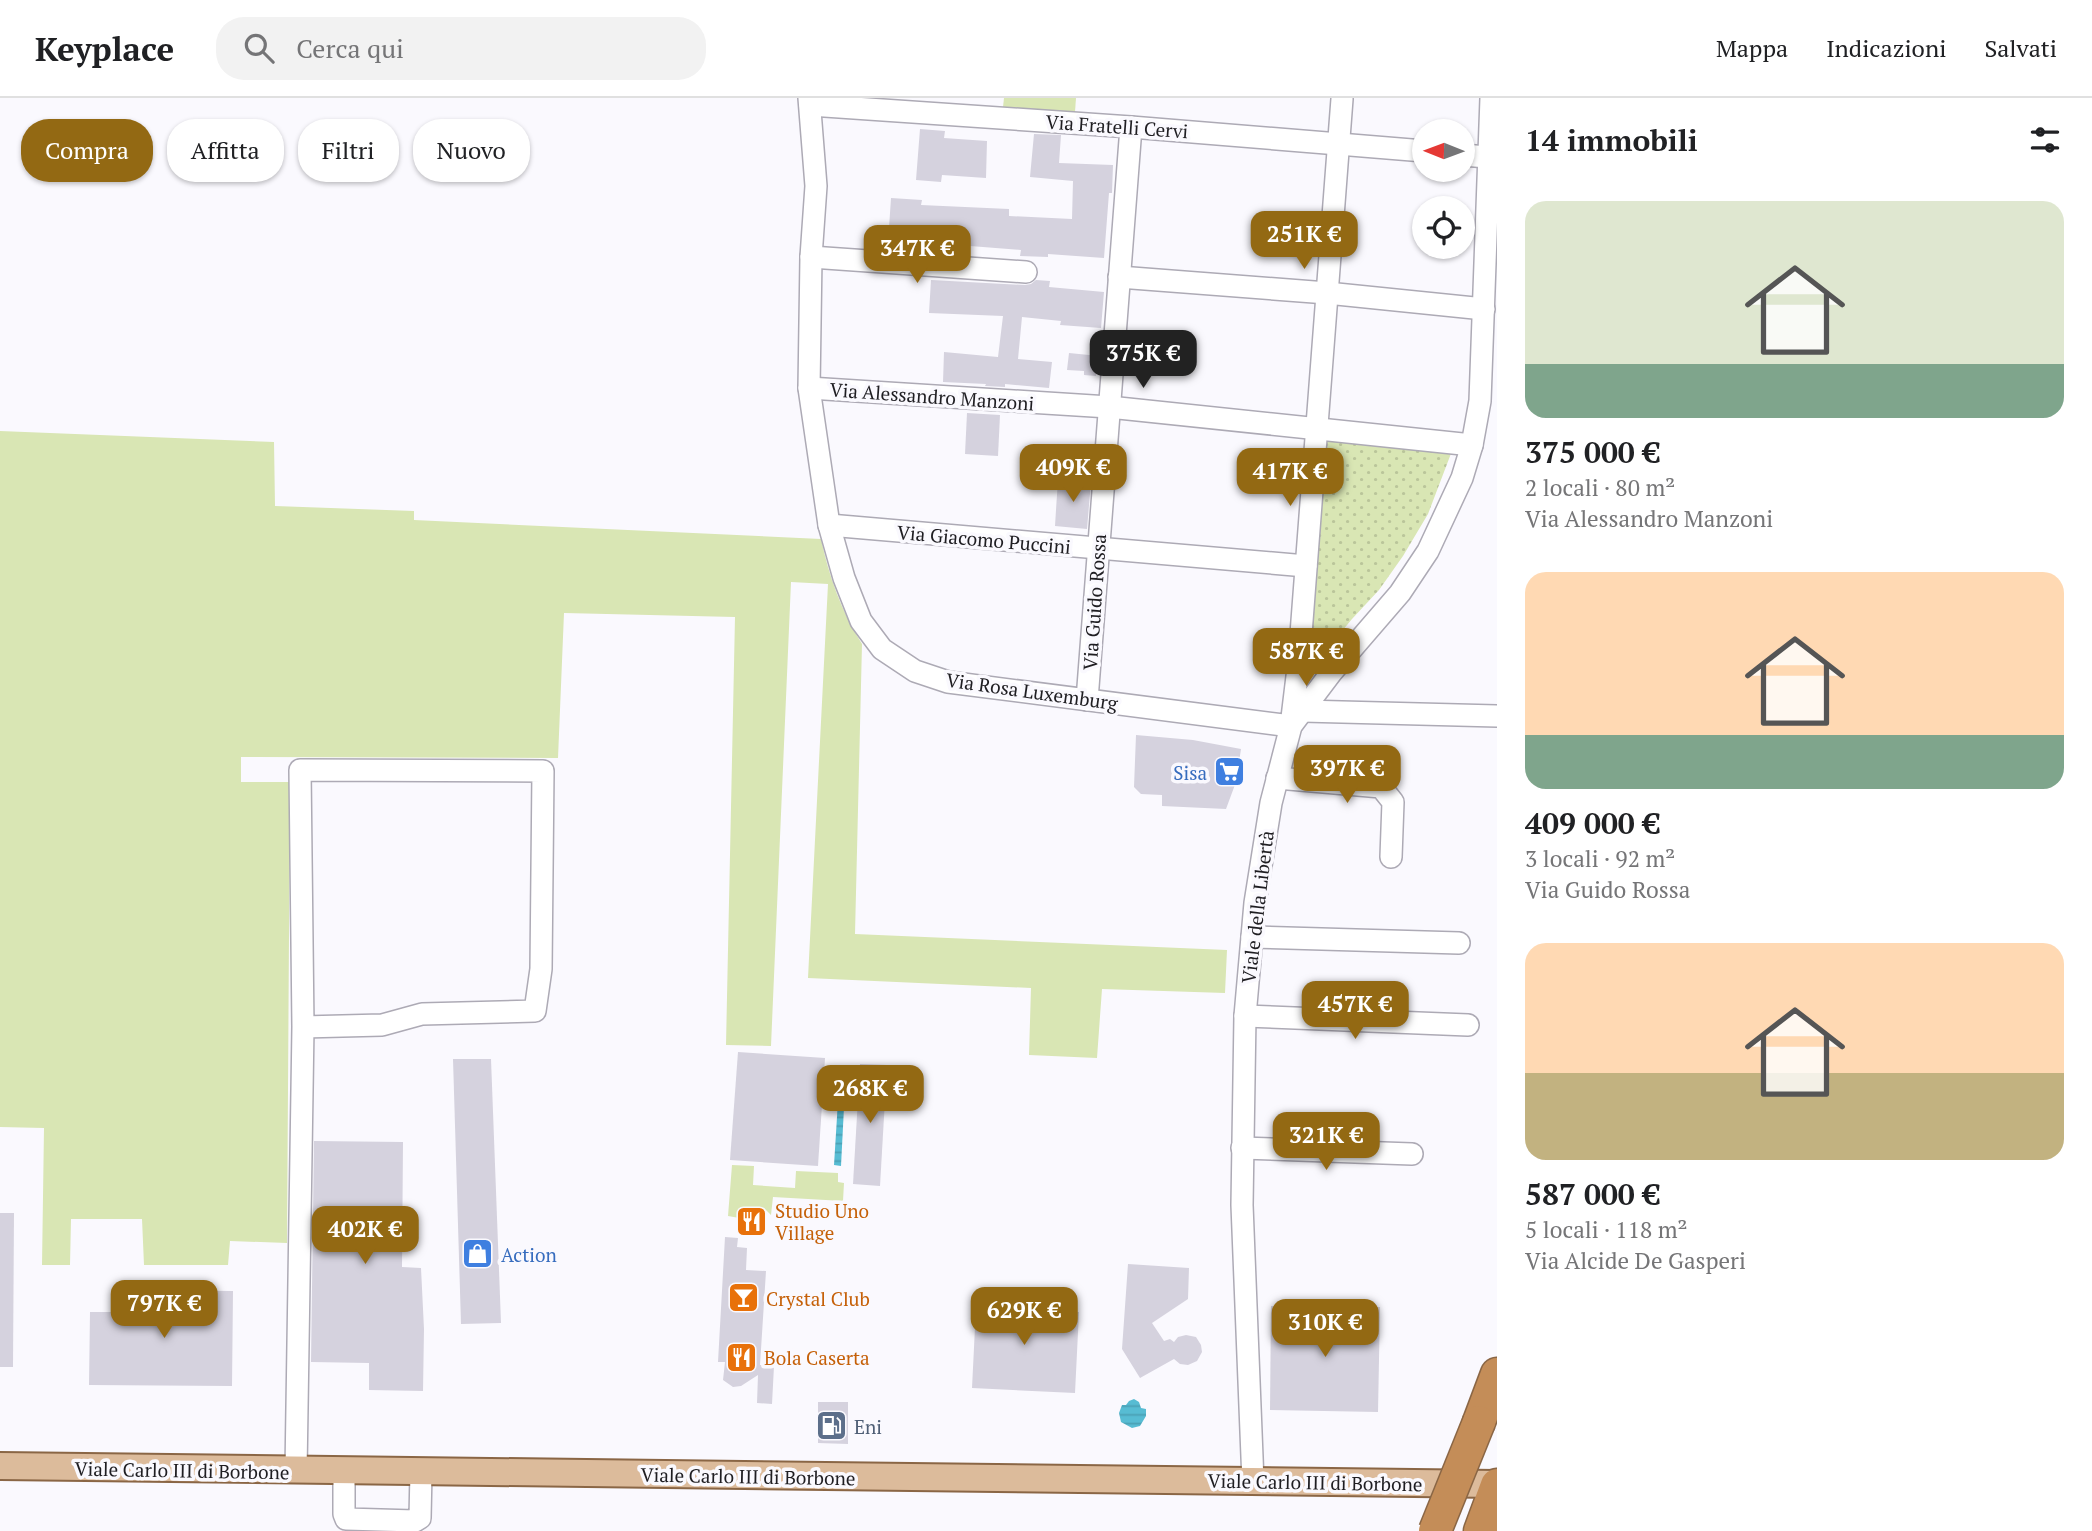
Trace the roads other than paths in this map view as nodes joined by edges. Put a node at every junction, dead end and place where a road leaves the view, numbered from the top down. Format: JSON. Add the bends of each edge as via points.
{"nodes":[{"id":1,"x":1490,"y":98,"type":"edge"},
{"id":2,"x":1342,"y":99,"type":"edge"},
{"id":3,"x":810,"y":102,"type":"edge"},
{"id":4,"x":1131,"y":127,"type":"junction"},
{"id":5,"x":1339,"y":144,"type":"junction"},
{"id":6,"x":1412,"y":150,"type":"edge"},
{"id":7,"x":1475,"y":156,"type":"edge"},
{"id":8,"x":1487,"y":157,"type":"junction"},
{"id":9,"x":811,"y":257,"type":"junction"},
{"id":10,"x":1026,"y":272,"type":"dead end"},
{"id":11,"x":1119,"y":277,"type":"junction"},
{"id":12,"x":1327,"y":293,"type":"junction"},
{"id":13,"x":1484,"y":309,"type":"junction"},
{"id":14,"x":809,"y":387,"type":"junction"},
{"id":15,"x":1109,"y":407,"type":"junction"},
{"id":16,"x":1317,"y":428,"type":"junction"},
{"id":17,"x":1472,"y":445,"type":"junction"},
{"id":18,"x":829,"y":525,"type":"junction"},
{"id":19,"x":1098,"y":549,"type":"junction"},
{"id":20,"x":1306,"y":566,"type":"junction"},
{"id":21,"x":1299,"y":660,"type":"junction"},
{"id":22,"x":1331,"y":673,"type":"junction"},
{"id":23,"x":1087,"y":700,"type":"junction"},
{"id":24,"x":1497,"y":716,"type":"edge"},
{"id":25,"x":1297,"y":719,"type":"junction"},
{"id":26,"x":1277,"y":778,"type":"junction"},
{"id":27,"x":1391,"y":856,"type":"dead end"},
{"id":28,"x":1252,"y":937,"type":"junction"},
{"id":29,"x":1459,"y":943,"type":"dead end"},
{"id":30,"x":1245,"y":1016,"type":"junction"},
{"id":31,"x":1468,"y":1025,"type":"dead end"},
{"id":32,"x":303,"y":1027,"type":"junction"},
{"id":33,"x":1242,"y":1148,"type":"junction"},
{"id":34,"x":1412,"y":1154,"type":"dead end"},
{"id":35,"x":1497,"y":1374,"type":"edge"},
{"id":36,"x":1488,"y":1423,"type":"edge"},
{"id":37,"x":0,"y":1466,"type":"edge"},
{"id":38,"x":296,"y":1471,"type":"junction"},
{"id":39,"x":344,"y":1472,"type":"junction"},
{"id":40,"x":421,"y":1472,"type":"junction"},
{"id":41,"x":1253,"y":1482,"type":"junction"},
{"id":42,"x":1497,"y":1484,"type":"edge"},
{"id":43,"x":1435,"y":1531,"type":"edge"},
{"id":44,"x":1459,"y":1531,"type":"edge"},
{"id":45,"x":1480,"y":1531,"type":"edge"}],
"edges":[{"from":1,"to":8,"type":"street","name":"Viale della Libertà"},
{"from":2,"to":5,"type":"street"},
{"from":3,"to":4,"type":"street","name":"Via Fratelli Cervi"},
{"from":3,"to":9,"type":"street","name":"Via Rosa Luxemburg","via":[[816,186]]},
{"from":4,"to":5,"type":"street","name":"Via Fratelli Cervi"},
{"from":4,"to":11,"type":"street","name":"Via Guido Rossa"},
{"from":5,"to":6,"type":"street","name":"Via Fratelli Cervi"},
{"from":5,"to":12,"type":"street"},
{"from":7,"to":8,"type":"street"},
{"from":8,"to":13,"type":"street","name":"Viale della Libertà"},
{"from":9,"to":10,"type":"street"},
{"from":9,"to":14,"type":"street","name":"Via Rosa Luxemburg"},
{"from":11,"to":12,"type":"street"},
{"from":11,"to":15,"type":"street","name":"Via Guido Rossa"},
{"from":12,"to":13,"type":"street"},
{"from":12,"to":16,"type":"street"},
{"from":13,"to":17,"type":"street","name":"Viale della Libertà","via":[[1480,401]]},
{"from":14,"to":15,"type":"street","name":"Via Alessandro Manzoni"},
{"from":14,"to":18,"type":"street","name":"Via Rosa Luxemburg"},
{"from":15,"to":16,"type":"street","name":"Via Alessandro Manzoni"},
{"from":15,"to":19,"type":"street","name":"Via Guido Rossa"},
{"from":16,"to":17,"type":"street","name":"Via Alessandro Manzoni"},
{"from":16,"to":20,"type":"street"},
{"from":17,"to":22,"type":"street","name":"Viale della Libertà","via":[[1428,551],[1400,593]]},
{"from":18,"to":19,"type":"street","name":"Via Giacomo Puccini"},
{"from":18,"to":23,"type":"street","name":"Via Rosa Luxemburg","via":[[861,621],[882,649],[915,670],[948,682]]},
{"from":19,"to":20,"type":"street","name":"Via Giacomo Puccini"},
{"from":19,"to":23,"type":"street","name":"Via Guido Rossa"},
{"from":20,"to":21,"type":"street"},
{"from":21,"to":22,"type":"street"},
{"from":21,"to":25,"type":"street"},
{"from":22,"to":25,"type":"street","name":"Viale della Libertà"},
{"from":23,"to":25,"type":"street","name":"Via Rosa Luxemburg"},
{"from":24,"to":25,"type":"street","name":"Via Rosa Luxemburg"},
{"from":25,"to":26,"type":"street","name":"Viale della Libertà"},
{"from":26,"to":27,"type":"street","via":[[1381,787],[1393,802]]},
{"from":26,"to":28,"type":"street","name":"Viale della Libertà"},
{"from":28,"to":29,"type":"street"},
{"from":28,"to":30,"type":"street","name":"Viale della Libertà"},
{"from":30,"to":31,"type":"street"},
{"from":30,"to":33,"type":"street","name":"Viale della Libertà"},
{"from":32,"to":32,"type":"street","via":[[300,770],[542,771],[541,969],[535,1011],[422,1014],[382,1025]]},
{"from":32,"to":38,"type":"street"},
{"from":33,"to":34,"type":"street"},
{"from":33,"to":41,"type":"street","name":"Viale della Libertà"},
{"from":35,"to":36,"type":"highway"},
{"from":36,"to":43,"type":"highway","bridge":true},
{"from":36,"to":44,"type":"highway"},
{"from":37,"to":38,"type":"main road","name":"Viale Carlo III di Borbone"},
{"from":38,"to":39,"type":"main road","name":"Viale Carlo III di Borbone"},
{"from":39,"to":40,"type":"main road","name":"Viale Carlo III di Borbone"},
{"from":39,"to":40,"type":"street","via":[[346,1519],[415,1521],[420,1518]]},
{"from":40,"to":41,"type":"main road","name":"Viale Carlo III di Borbone"},
{"from":41,"to":42,"type":"main road","name":"Viale Carlo III di Borbone"},
{"from":42,"to":45,"type":"highway"}]}
